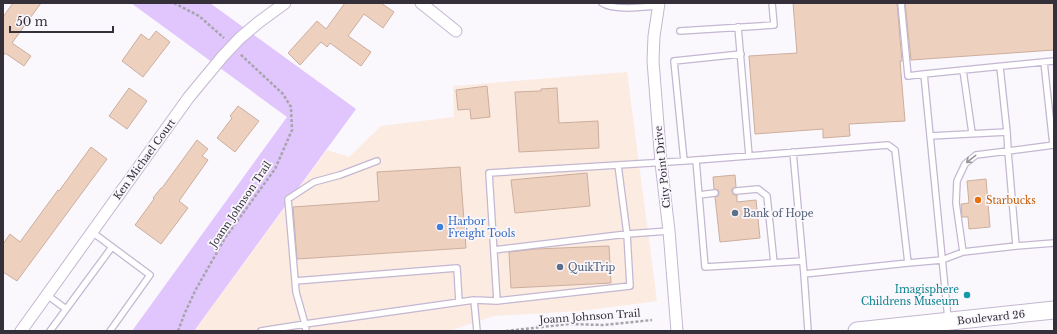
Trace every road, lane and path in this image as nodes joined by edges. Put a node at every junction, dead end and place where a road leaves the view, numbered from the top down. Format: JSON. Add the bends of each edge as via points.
{"nodes":[{"id":1,"x":174,"y":3,"type":"edge"},
{"id":2,"x":286,"y":3,"type":"edge"},
{"id":3,"x":421,"y":3,"type":"edge"},
{"id":4,"x":602,"y":3,"type":"edge"},
{"id":5,"x":772,"y":3,"type":"edge"},
{"id":6,"x":901,"y":3,"type":"edge"},
{"id":7,"x":658,"y":5,"type":"edge"},
{"id":8,"x":738,"y":27,"type":"junction"},
{"id":9,"x":456,"y":31,"type":"dead end"},
{"id":10,"x":680,"y":31,"type":"dead end"},
{"id":11,"x":222,"y":37,"type":"dead end"},
{"id":12,"x":239,"y":52,"type":"dead end"},
{"id":13,"x":740,"y":54,"type":"junction"},
{"id":14,"x":1044,"y":62,"type":"junction"},
{"id":15,"x":1054,"y":62,"type":"edge"},
{"id":16,"x":1000,"y":67,"type":"junction"},
{"id":17,"x":963,"y":70,"type":"junction"},
{"id":18,"x":924,"y":74,"type":"junction"},
{"id":19,"x":1007,"y":132,"type":"junction"},
{"id":20,"x":972,"y":133,"type":"junction"},
{"id":21,"x":930,"y":136,"type":"junction"},
{"id":22,"x":1054,"y":145,"type":"edge"},
{"id":23,"x":1008,"y":150,"type":"junction"},
{"id":24,"x":793,"y":152,"type":"junction"},
{"id":25,"x":749,"y":156,"type":"junction"},
{"id":26,"x":696,"y":160,"type":"junction"},
{"id":27,"x":377,"y":161,"type":"dead end"},
{"id":28,"x":684,"y":161,"type":"junction"},
{"id":29,"x":661,"y":163,"type":"junction"},
{"id":30,"x":618,"y":165,"type":"junction"},
{"id":31,"x":736,"y":191,"type":"dead end"},
{"id":32,"x":715,"y":194,"type":"dead end"},
{"id":33,"x":699,"y":195,"type":"junction"},
{"id":34,"x":669,"y":231,"type":"junction"},
{"id":35,"x":92,"y":232,"type":"junction"},
{"id":36,"x":627,"y":234,"type":"junction"},
{"id":37,"x":1054,"y":243,"type":"edge"},
{"id":38,"x":1016,"y":246,"type":"junction"},
{"id":39,"x":112,"y":247,"type":"junction"},
{"id":40,"x":494,"y":250,"type":"junction"},
{"id":41,"x":963,"y":252,"type":"junction"},
{"id":42,"x":942,"y":260,"type":"junction"},
{"id":43,"x":803,"y":261,"type":"junction"},
{"id":44,"x":774,"y":263,"type":"junction"},
{"id":45,"x":908,"y":263,"type":"junction"},
{"id":46,"x":804,"y":274,"type":"junction"},
{"id":47,"x":295,"y":281,"type":"junction"},
{"id":48,"x":47,"y":295,"type":"junction"},
{"id":49,"x":474,"y":300,"type":"junction"},
{"id":50,"x":497,"y":301,"type":"junction"},
{"id":51,"x":459,"y":302,"type":"junction"},
{"id":52,"x":66,"y":309,"type":"junction"},
{"id":53,"x":1054,"y":310,"type":"edge"},
{"id":54,"x":652,"y":320,"type":"dead end"},
{"id":55,"x":948,"y":321,"type":"junction"},
{"id":56,"x":305,"y":324,"type":"junction"},
{"id":57,"x":927,"y":327,"type":"edge"},
{"id":58,"x":883,"y":330,"type":"edge"},
{"id":59,"x":21,"y":331,"type":"edge"},
{"id":60,"x":50,"y":331,"type":"edge"},
{"id":61,"x":110,"y":331,"type":"edge"},
{"id":62,"x":178,"y":331,"type":"edge"},
{"id":63,"x":261,"y":331,"type":"edge"},
{"id":64,"x":306,"y":331,"type":"edge"},
{"id":65,"x":477,"y":331,"type":"edge"},
{"id":66,"x":506,"y":331,"type":"edge"},
{"id":67,"x":677,"y":331,"type":"edge"},
{"id":68,"x":808,"y":331,"type":"edge"},
{"id":69,"x":857,"y":331,"type":"edge"}],
"edges":[{"from":1,"to":11,"type":"path","via":[[199,16]]},
{"from":2,"to":35,"type":"street","name":"Ken Michael Court","via":[[259,22],[223,56],[189,97]]},
{"from":3,"to":9,"type":"street"},
{"from":4,"to":7,"type":"lane","via":[[614,8]]},
{"from":5,"to":8,"type":"lane","via":[[774,25]]},
{"from":6,"to":18,"type":"lane","via":[[908,76]]},
{"from":7,"to":29,"type":"street","name":"City Point Drive","via":[[653,61]]},
{"from":8,"to":10,"type":"lane"},
{"from":8,"to":13,"type":"lane"},
{"from":12,"to":62,"type":"path","name":"Joann Johnson Trail","via":[[292,107],[292,130],[275,169],[225,238],[194,291]]},
{"from":13,"to":25,"type":"lane"},
{"from":13,"to":28,"type":"lane","via":[[674,61]]},
{"from":14,"to":15,"type":"lane"},
{"from":14,"to":16,"type":"lane"},
{"from":14,"to":22,"type":"lane"},
{"from":16,"to":17,"type":"lane"},
{"from":16,"to":19,"type":"lane"},
{"from":17,"to":18,"type":"lane"},
{"from":17,"to":20,"type":"lane"},
{"from":18,"to":21,"type":"lane"},
{"from":19,"to":20,"type":"lane"},
{"from":19,"to":23,"type":"lane"},
{"from":20,"to":21,"type":"lane"},
{"from":21,"to":42,"type":"lane"},
{"from":22,"to":23,"type":"lane"},
{"from":23,"to":38,"type":"lane"},
{"from":23,"to":41,"type":"lane","one_way":true,"via":[[976,155],[965,164],[957,181],[956,203]]},
{"from":24,"to":25,"type":"lane"},
{"from":24,"to":43,"type":"lane"},
{"from":24,"to":45,"type":"lane","via":[[888,145],[895,150]]},
{"from":25,"to":26,"type":"lane"},
{"from":26,"to":28,"type":"lane"},
{"from":26,"to":33,"type":"lane"},
{"from":27,"to":47,"type":"lane","via":[[314,182],[288,199]]},
{"from":28,"to":29,"type":"lane"},
{"from":29,"to":30,"type":"lane"},
{"from":29,"to":34,"type":"street","name":"City Point Drive"},
{"from":30,"to":36,"type":"lane"},
{"from":30,"to":40,"type":"lane","via":[[489,173]]},
{"from":31,"to":44,"type":"lane","via":[[758,189],[767,196]]},
{"from":32,"to":33,"type":"lane"},
{"from":33,"to":44,"type":"lane","via":[[706,267]]},
{"from":34,"to":36,"type":"lane"},
{"from":34,"to":67,"type":"street","name":"City Point Drive"},
{"from":35,"to":39,"type":"lane"},
{"from":35,"to":48,"type":"street","name":"Ken Michael Court"},
{"from":36,"to":40,"type":"lane"},
{"from":36,"to":50,"type":"lane","via":[[630,286]]},
{"from":37,"to":38,"type":"lane"},
{"from":38,"to":41,"type":"lane"},
{"from":39,"to":52,"type":"lane"},
{"from":39,"to":61,"type":"lane","via":[[150,275]]},
{"from":40,"to":50,"type":"lane"},
{"from":41,"to":42,"type":"lane"},
{"from":42,"to":45,"type":"lane"},
{"from":42,"to":55,"type":"lane"},
{"from":43,"to":44,"type":"lane"},
{"from":43,"to":46,"type":"lane"},
{"from":45,"to":46,"type":"lane"},
{"from":46,"to":68,"type":"lane"},
{"from":47,"to":51,"type":"lane","via":[[457,268]]},
{"from":47,"to":56,"type":"lane"},
{"from":48,"to":52,"type":"lane"},
{"from":48,"to":59,"type":"street","name":"Ken Michael Court"},
{"from":49,"to":50,"type":"lane"},
{"from":49,"to":51,"type":"lane"},
{"from":49,"to":65,"type":"lane"},
{"from":51,"to":56,"type":"lane"},
{"from":52,"to":60,"type":"lane"},
{"from":53,"to":55,"type":"main road","name":"Boulevard 26"},
{"from":54,"to":66,"type":"path","name":"Joann Johnson Trail","via":[[604,325],[569,324]]},
{"from":55,"to":57,"type":"main road","name":"Boulevard 26"},
{"from":56,"to":63,"type":"lane"},
{"from":56,"to":64,"type":"lane"},
{"from":57,"to":58,"type":"main road","name":"Boulevard 26"},
{"from":58,"to":69,"type":"main road","name":"Boulevard 26"}]}
